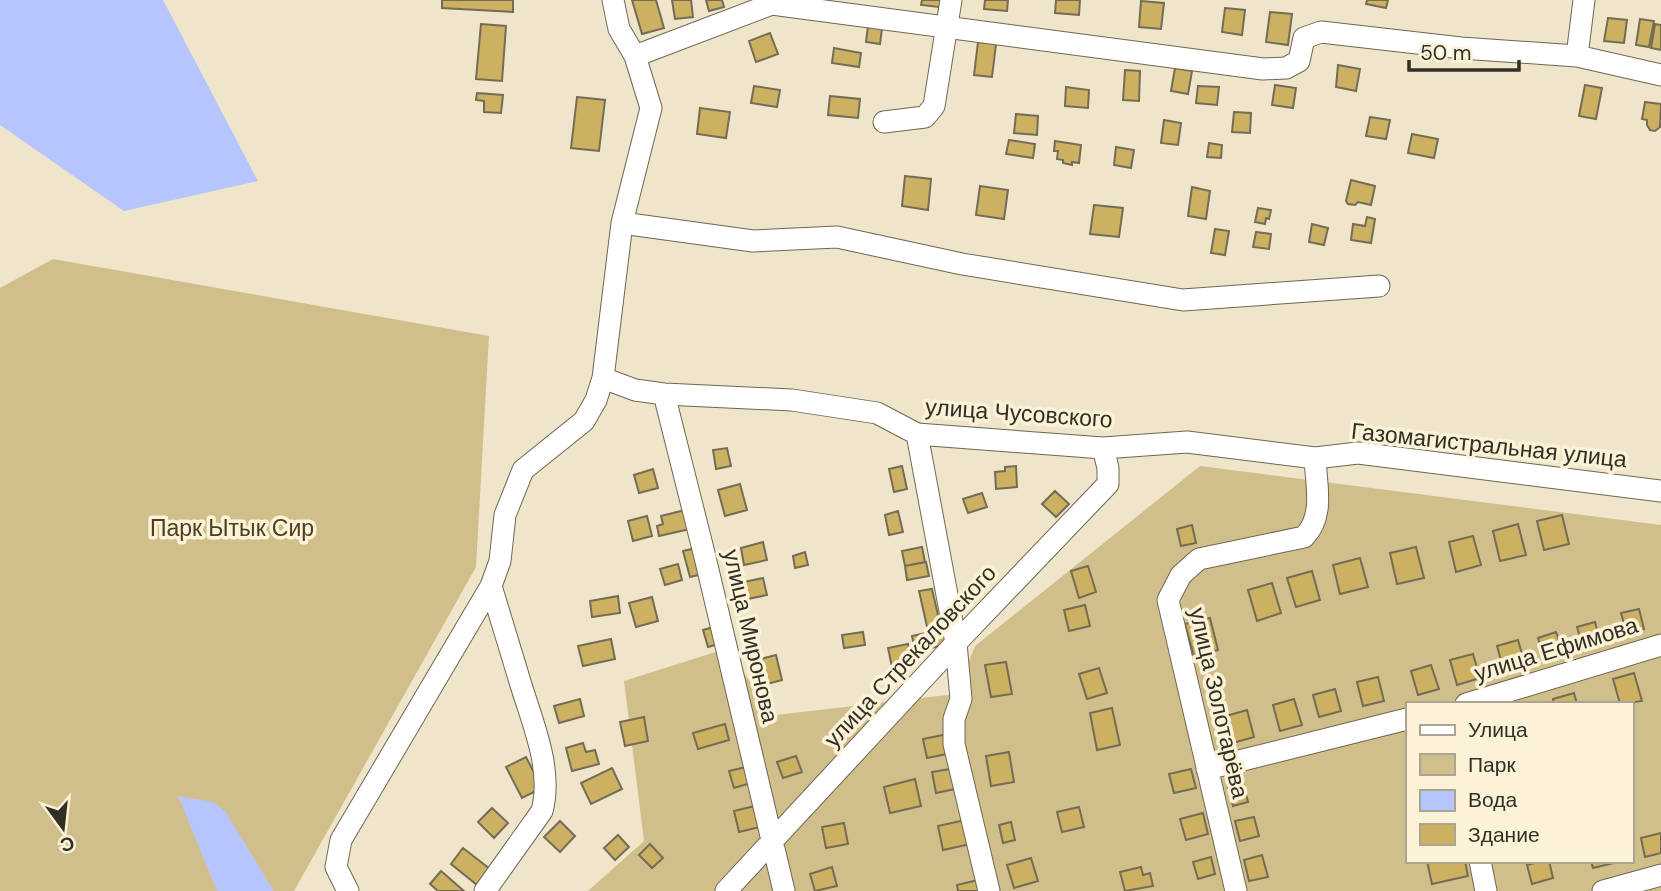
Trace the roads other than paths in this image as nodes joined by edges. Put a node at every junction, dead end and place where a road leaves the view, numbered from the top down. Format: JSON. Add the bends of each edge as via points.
{"nodes":[{"id":1,"x":612,"y":0,"type":"edge"},
{"id":2,"x":951,"y":0,"type":"edge"},
{"id":3,"x":1584,"y":0,"type":"edge"},
{"id":4,"x":948,"y":29,"type":"junction"},
{"id":5,"x":635,"y":56,"type":"junction"},
{"id":6,"x":1577,"y":56,"type":"junction"},
{"id":7,"x":1661,"y":75,"type":"edge"},
{"id":8,"x":884,"y":122,"type":"dead end"},
{"id":9,"x":622,"y":223,"type":"junction"},
{"id":10,"x":1380,"y":286,"type":"dead end"},
{"id":11,"x":603,"y":378,"type":"junction"},
{"id":12,"x":664,"y":394,"type":"junction"},
{"id":13,"x":917,"y":434,"type":"junction"},
{"id":14,"x":1187,"y":442,"type":"joint"},
{"id":15,"x":1103,"y":448,"type":"junction"},
{"id":16,"x":1315,"y":458,"type":"junction"},
{"id":17,"x":1661,"y":491,"type":"edge"},
{"id":18,"x":491,"y":586,"type":"junction"},
{"id":19,"x":956,"y":643,"type":"junction"},
{"id":20,"x":1661,"y":645,"type":"edge"},
{"id":21,"x":1473,"y":702,"type":"edge"},
{"id":22,"x":1406,"y":719,"type":"edge"},
{"id":23,"x":1207,"y":769,"type":"junction"},
{"id":24,"x":773,"y":841,"type":"junction"},
{"id":25,"x":1480,"y":863,"type":"edge"},
{"id":26,"x":1661,"y":875,"type":"edge"},
{"id":27,"x":348,"y":891,"type":"edge"},
{"id":28,"x":485,"y":891,"type":"edge"},
{"id":29,"x":726,"y":891,"type":"edge"},
{"id":30,"x":784,"y":891,"type":"edge"},
{"id":31,"x":989,"y":891,"type":"edge"},
{"id":32,"x":1236,"y":891,"type":"edge"},
{"id":33,"x":1486,"y":891,"type":"edge"},
{"id":34,"x":1603,"y":891,"type":"edge"}],
"edges":[{"from":1,"to":5,"type":"street","via":[[620,29]]},
{"from":2,"to":4,"type":"street"},
{"from":3,"to":6,"type":"street"},
{"from":4,"to":5,"type":"street","via":[[772,4]]},
{"from":4,"to":6,"type":"street","via":[[1263,69],[1286,68],[1299,61],[1304,38],[1321,32]]},
{"from":4,"to":8,"type":"street","via":[[934,106],[925,117]]},
{"from":5,"to":9,"type":"street","via":[[651,108]]},
{"from":6,"to":7,"type":"street"},
{"from":9,"to":10,"type":"street","via":[[753,241],[837,237],[962,264],[1183,300]]},
{"from":9,"to":11,"type":"street"},
{"from":11,"to":12,"type":"street","name":"улица Чусовского"},
{"from":11,"to":18,"type":"street","via":[[584,421],[523,470],[505,515],[500,561]]},
{"from":12,"to":13,"type":"street","name":"улица Чусовского","via":[[792,400],[877,413]]},
{"from":12,"to":24,"type":"street","name":"улица Миронова"},
{"from":13,"to":15,"type":"street","name":"улица Чусовского"},
{"from":13,"to":19,"type":"street"},
{"from":14,"to":15,"type":"street","name":"улица Чусовского"},
{"from":14,"to":16,"type":"street","name":"Газомагистральная улица"},
{"from":15,"to":19,"type":"street","name":"улица Стрекаловского","via":[[1108,484]]},
{"from":16,"to":17,"type":"street","name":"Газомагистральная улица","via":[[1358,453]]},
{"from":16,"to":23,"type":"street","name":"улица Золотарёва","via":[[1318,516],[1304,537],[1199,559],[1181,575],[1168,600]]},
{"from":18,"to":27,"type":"street","via":[[341,840],[336,867]]},
{"from":18,"to":28,"type":"street","via":[[537,737],[546,796],[542,811]]},
{"from":19,"to":24,"type":"street","name":"улица Стрекаловского"},
{"from":19,"to":31,"type":"street","via":[[961,699],[954,719],[954,744]]},
{"from":20,"to":21,"type":"street","name":"улица Ефимова"},
{"from":22,"to":23,"type":"street"},
{"from":23,"to":32,"type":"street","name":"улица Золотарёва"},
{"from":24,"to":29,"type":"street","name":"улица Стрекаловского"},
{"from":24,"to":30,"type":"street","name":"улица Миронова"},
{"from":25,"to":33,"type":"street"},
{"from":26,"to":34,"type":"street"}]}
